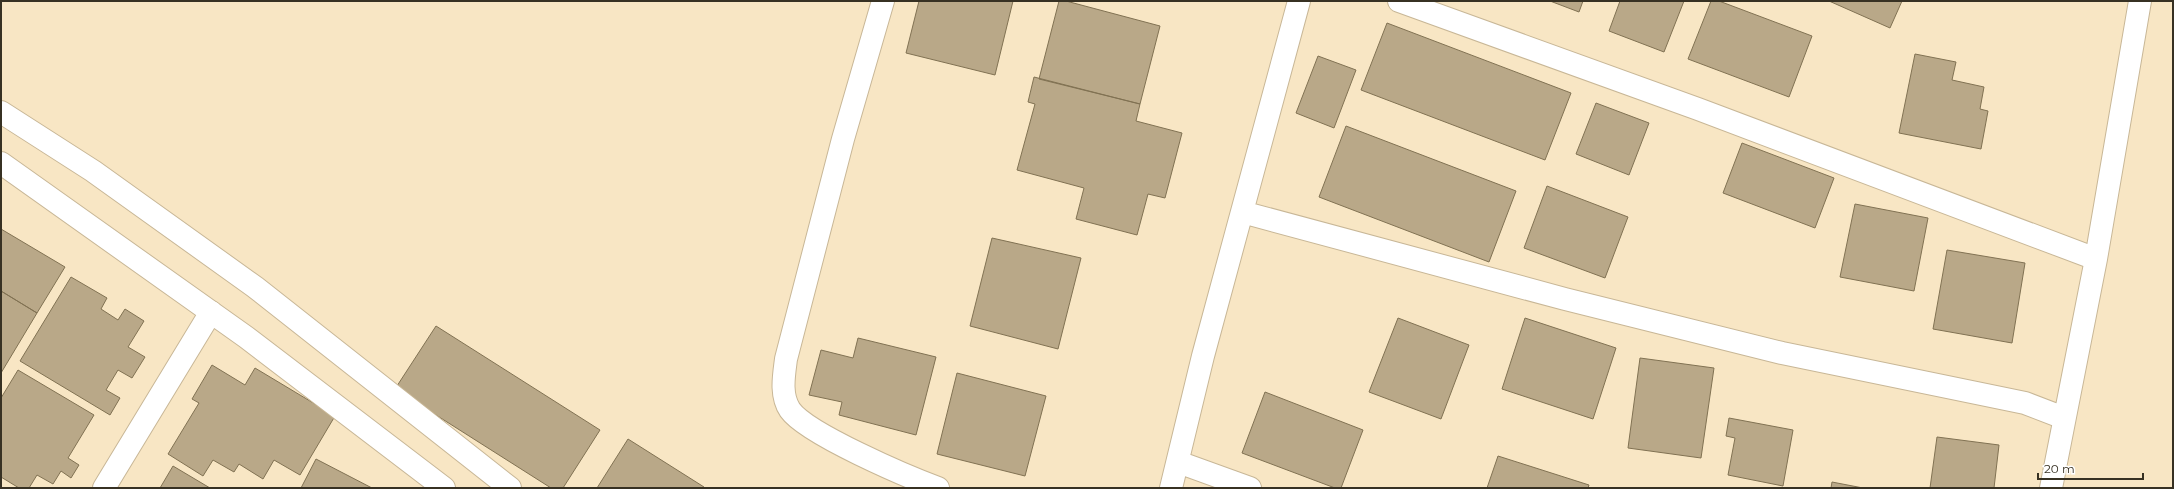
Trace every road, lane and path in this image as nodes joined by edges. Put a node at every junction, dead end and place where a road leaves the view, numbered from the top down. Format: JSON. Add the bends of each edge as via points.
{"nodes":[{"id":1,"x":883,"y":1,"type":"edge"},
{"id":2,"x":1299,"y":1,"type":"edge"},
{"id":3,"x":1399,"y":1,"type":"edge"},
{"id":4,"x":2140,"y":1,"type":"edge"},
{"id":5,"x":1,"y":112,"type":"edge"},
{"id":6,"x":1,"y":163,"type":"edge"},
{"id":7,"x":1242,"y":212,"type":"junction"},
{"id":8,"x":2096,"y":259,"type":"junction"},
{"id":9,"x":211,"y":312,"type":"junction"},
{"id":10,"x":2064,"y":418,"type":"junction"},
{"id":11,"x":1178,"y":462,"type":"junction"},
{"id":12,"x":104,"y":488,"type":"edge"},
{"id":13,"x":444,"y":488,"type":"edge"},
{"id":14,"x":510,"y":488,"type":"edge"},
{"id":15,"x":938,"y":488,"type":"edge"},
{"id":16,"x":1172,"y":488,"type":"edge"},
{"id":17,"x":1250,"y":488,"type":"edge"},
{"id":18,"x":2051,"y":488,"type":"edge"}],
"edges":[{"from":1,"to":15,"type":"street","via":[[843,139],[786,359],[783,388],[789,408],[800,421],[854,451]]},
{"from":2,"to":7,"type":"street"},
{"from":3,"to":8,"type":"street","via":[[1698,109]]},
{"from":4,"to":8,"type":"street"},
{"from":5,"to":14,"type":"street","via":[[92,171],[255,287]]},
{"from":6,"to":9,"type":"street"},
{"from":7,"to":10,"type":"street","via":[[1774,352],[2025,403]]},
{"from":7,"to":11,"type":"street","via":[[1203,356]]},
{"from":8,"to":10,"type":"street"},
{"from":9,"to":12,"type":"street"},
{"from":9,"to":13,"type":"street"},
{"from":10,"to":18,"type":"street"},
{"from":11,"to":16,"type":"street"},
{"from":11,"to":17,"type":"street"}]}
